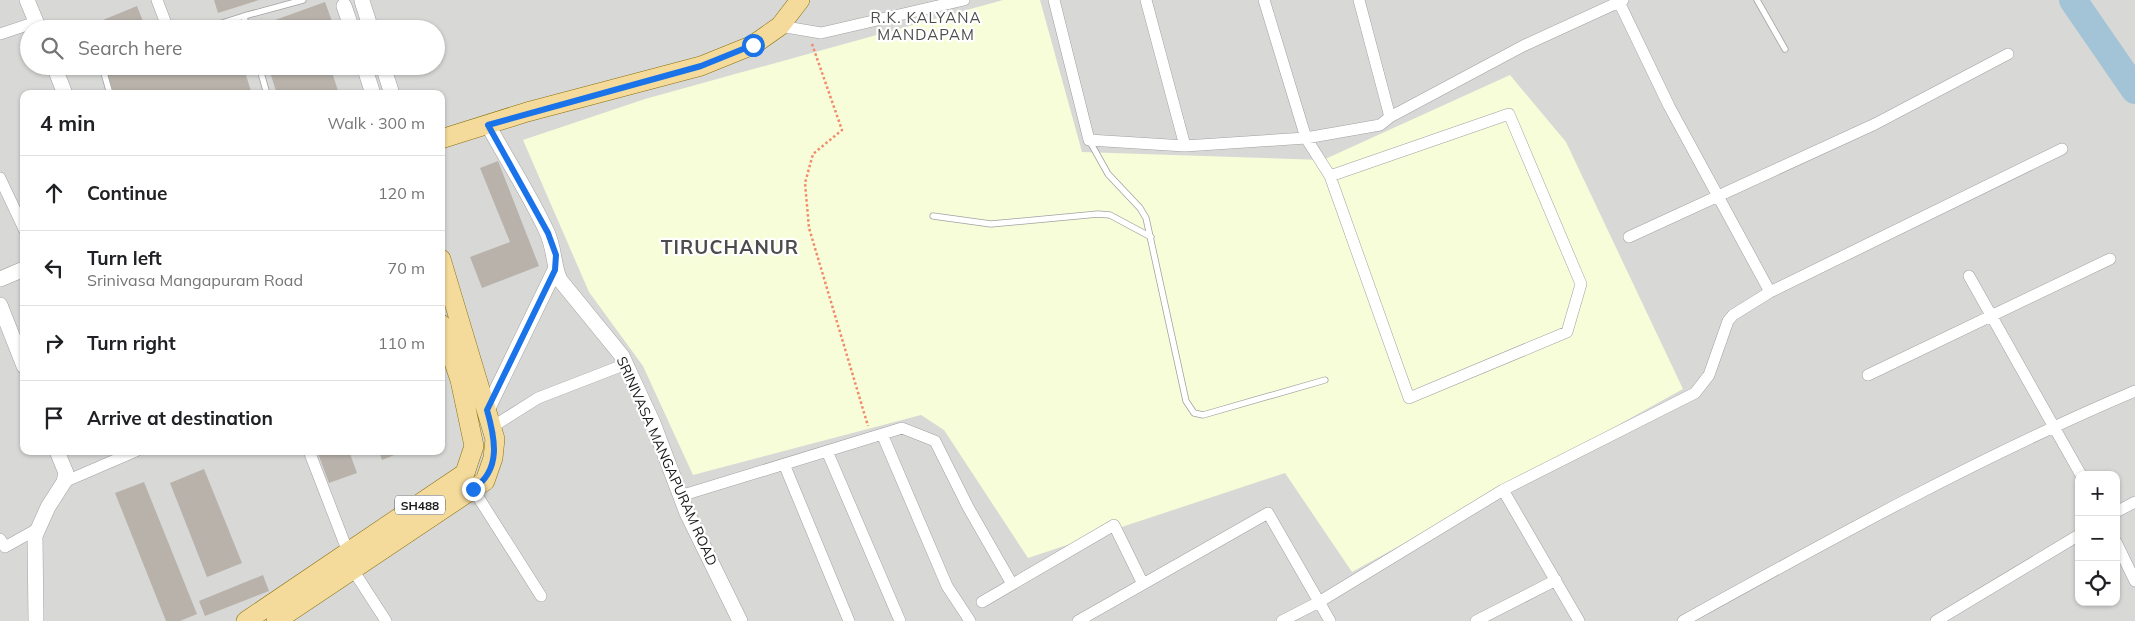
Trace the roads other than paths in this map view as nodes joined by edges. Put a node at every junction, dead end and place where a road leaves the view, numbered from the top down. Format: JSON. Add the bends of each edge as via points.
{"nodes":[{"id":1,"x":27,"y":0,"type":"edge"},
{"id":2,"x":157,"y":0,"type":"edge"},
{"id":3,"x":303,"y":0,"type":"edge"},
{"id":4,"x":800,"y":0,"type":"edge"},
{"id":5,"x":964,"y":0,"type":"edge"},
{"id":6,"x":1054,"y":0,"type":"edge"},
{"id":7,"x":1146,"y":0,"type":"edge"},
{"id":8,"x":1264,"y":0,"type":"edge"},
{"id":9,"x":1359,"y":0,"type":"edge"},
{"id":10,"x":1757,"y":0,"type":"edge"},
{"id":11,"x":362,"y":1,"type":"edge"},
{"id":12,"x":1621,"y":1,"type":"edge"},
{"id":13,"x":344,"y":6,"type":"dead end"},
{"id":14,"x":244,"y":16,"type":"junction"},
{"id":15,"x":35,"y":20,"type":"edge"},
{"id":16,"x":165,"y":20,"type":"edge"},
{"id":17,"x":231,"y":20,"type":"edge"},
{"id":18,"x":245,"y":20,"type":"edge"},
{"id":19,"x":349,"y":20,"type":"edge"},
{"id":20,"x":368,"y":20,"type":"edge"},
{"id":21,"x":780,"y":26,"type":"junction"},
{"id":22,"x":20,"y":30,"type":"edge"},
{"id":23,"x":0,"y":34,"type":"edge"},
{"id":24,"x":1785,"y":50,"type":"dead end"},
{"id":25,"x":2008,"y":54,"type":"dead end"},
{"id":26,"x":58,"y":75,"type":"edge"},
{"id":27,"x":105,"y":75,"type":"edge"},
{"id":28,"x":262,"y":75,"type":"edge"},
{"id":29,"x":367,"y":75,"type":"edge"},
{"id":30,"x":386,"y":75,"type":"edge"},
{"id":31,"x":63,"y":90,"type":"edge"},
{"id":32,"x":109,"y":90,"type":"edge"},
{"id":33,"x":266,"y":90,"type":"edge"},
{"id":34,"x":372,"y":90,"type":"edge"},
{"id":35,"x":391,"y":90,"type":"edge"},
{"id":36,"x":1390,"y":117,"type":"junction"},
{"id":37,"x":488,"y":125,"type":"junction"},
{"id":38,"x":1306,"y":138,"type":"junction"},
{"id":39,"x":445,"y":139,"type":"edge"},
{"id":40,"x":1089,"y":140,"type":"junction"},
{"id":41,"x":1185,"y":146,"type":"junction"},
{"id":42,"x":2062,"y":148,"type":"dead end"},
{"id":43,"x":1330,"y":176,"type":"junction"},
{"id":44,"x":0,"y":178,"type":"edge"},
{"id":45,"x":1719,"y":197,"type":"junction"},
{"id":46,"x":933,"y":216,"type":"dead end"},
{"id":47,"x":20,"y":220,"type":"edge"},
{"id":48,"x":1150,"y":237,"type":"junction"},
{"id":49,"x":1629,"y":237,"type":"dead end"},
{"id":50,"x":2110,"y":259,"type":"dead end"},
{"id":51,"x":555,"y":270,"type":"junction"},
{"id":52,"x":20,"y":272,"type":"edge"},
{"id":53,"x":445,"y":272,"type":"edge"},
{"id":54,"x":1969,"y":276,"type":"dead end"},
{"id":55,"x":0,"y":279,"type":"edge"},
{"id":56,"x":1770,"y":292,"type":"junction"},
{"id":57,"x":0,"y":305,"type":"edge"},
{"id":58,"x":1990,"y":316,"type":"junction"},
{"id":59,"x":445,"y":336,"type":"edge"},
{"id":60,"x":20,"y":356,"type":"edge"},
{"id":61,"x":626,"y":364,"type":"junction"},
{"id":62,"x":1868,"y":375,"type":"dead end"},
{"id":63,"x":1325,"y":380,"type":"dead end"},
{"id":64,"x":2135,"y":392,"type":"edge"},
{"id":65,"x":489,"y":418,"type":"junction"},
{"id":66,"x":2053,"y":426,"type":"junction"},
{"id":67,"x":876,"y":436,"type":"junction"},
{"id":68,"x":827,"y":451,"type":"junction"},
{"id":69,"x":59,"y":455,"type":"edge"},
{"id":70,"x":127,"y":455,"type":"edge"},
{"id":71,"x":310,"y":455,"type":"edge"},
{"id":72,"x":784,"y":464,"type":"junction"},
{"id":73,"x":2078,"y":471,"type":"edge"},
{"id":74,"x":64,"y":482,"type":"junction"},
{"id":75,"x":473,"y":489,"type":"junction"},
{"id":76,"x":1503,"y":490,"type":"junction"},
{"id":77,"x":680,"y":496,"type":"junction"},
{"id":78,"x":2135,"y":502,"type":"edge"},
{"id":79,"x":2120,"y":510,"type":"edge"},
{"id":80,"x":39,"y":528,"type":"junction"},
{"id":81,"x":2075,"y":537,"type":"edge"},
{"id":82,"x":2,"y":546,"type":"edge"},
{"id":83,"x":2120,"y":550,"type":"edge"},
{"id":84,"x":350,"y":561,"type":"junction"},
{"id":85,"x":1556,"y":580,"type":"junction"},
{"id":86,"x":2135,"y":582,"type":"edge"},
{"id":87,"x":1012,"y":584,"type":"junction"},
{"id":88,"x":1143,"y":584,"type":"junction"},
{"id":89,"x":541,"y":596,"type":"dead end"},
{"id":90,"x":982,"y":602,"type":"dead end"},
{"id":91,"x":1319,"y":602,"type":"junction"},
{"id":92,"x":36,"y":621,"type":"edge"},
{"id":93,"x":246,"y":621,"type":"edge"},
{"id":94,"x":277,"y":621,"type":"edge"},
{"id":95,"x":386,"y":621,"type":"edge"},
{"id":96,"x":740,"y":621,"type":"edge"},
{"id":97,"x":849,"y":621,"type":"edge"},
{"id":98,"x":900,"y":621,"type":"edge"},
{"id":99,"x":970,"y":621,"type":"edge"},
{"id":100,"x":1078,"y":621,"type":"edge"},
{"id":101,"x":1282,"y":621,"type":"edge"},
{"id":102,"x":1330,"y":621,"type":"edge"},
{"id":103,"x":1476,"y":621,"type":"edge"},
{"id":104,"x":1579,"y":621,"type":"edge"},
{"id":105,"x":1683,"y":621,"type":"edge"},
{"id":106,"x":1936,"y":621,"type":"edge"}],
"edges":[{"from":1,"to":15,"type":"street"},
{"from":2,"to":16,"type":"street"},
{"from":3,"to":14,"type":"lane"},
{"from":4,"to":21,"type":"main road"},
{"from":5,"to":21,"type":"street","via":[[822,34]]},
{"from":6,"to":40,"type":"street"},
{"from":7,"to":41,"type":"street"},
{"from":8,"to":38,"type":"street"},
{"from":9,"to":36,"type":"street"},
{"from":10,"to":24,"type":"lane"},
{"from":11,"to":20,"type":"street"},
{"from":12,"to":36,"type":"street","via":[[1523,46]]},
{"from":12,"to":45,"type":"street","via":[[1669,106]]},
{"from":13,"to":19,"type":"street"},
{"from":14,"to":17,"type":"lane"},
{"from":14,"to":18,"type":"lane"},
{"from":21,"to":37,"type":"main road","via":[[753,45],[701,66]]},
{"from":22,"to":23,"type":"street"},
{"from":25,"to":45,"type":"street","via":[[1874,124]]},
{"from":26,"to":31,"type":"street"},
{"from":27,"to":32,"type":"lane"},
{"from":28,"to":33,"type":"lane"},
{"from":29,"to":34,"type":"street"},
{"from":30,"to":35,"type":"street"},
{"from":36,"to":38,"type":"street","via":[[1380,125]]},
{"from":37,"to":39,"type":"main road"},
{"from":37,"to":51,"type":"street","name":"SRINIVASA MANGAPURAM ROAD","via":[[548,233],[556,255]]},
{"from":38,"to":41,"type":"street"},
{"from":38,"to":43,"type":"street"},
{"from":40,"to":41,"type":"street"},
{"from":40,"to":48,"type":"lane","via":[[1108,174],[1140,208]]},
{"from":42,"to":56,"type":"street"},
{"from":43,"to":43,"type":"street","via":[[1509,114],[1581,284],[1567,332],[1409,398]]},
{"from":44,"to":47,"type":"street"},
{"from":45,"to":49,"type":"street"},
{"from":45,"to":56,"type":"street"},
{"from":46,"to":48,"type":"lane","via":[[991,224],[1110,215]]},
{"from":48,"to":63,"type":"lane","via":[[1186,401],[1194,412],[1203,415]]},
{"from":50,"to":58,"type":"street"},
{"from":51,"to":61,"type":"street","name":"SRINIVASA MANGAPURAM ROAD"},
{"from":51,"to":65,"type":"street"},
{"from":52,"to":55,"type":"street"},
{"from":53,"to":65,"type":"main road","number":"SH488"},
{"from":54,"to":58,"type":"street"},
{"from":56,"to":76,"type":"street","via":[[1728,321],[1709,375],[1695,393]]},
{"from":57,"to":60,"type":"street"},
{"from":58,"to":62,"type":"street"},
{"from":58,"to":66,"type":"street"},
{"from":59,"to":84,"type":"main road","number":"SH488","via":[[460,380],[474,446],[465,473]]},
{"from":61,"to":65,"type":"street"},
{"from":61,"to":77,"type":"street","name":"SRINIVASA MANGAPURAM ROAD","via":[[653,423]]},
{"from":64,"to":66,"type":"street"},
{"from":65,"to":75,"type":"main road","number":"SH488","via":[[495,439],[493,458],[485,481]]},
{"from":66,"to":73,"type":"street"},
{"from":66,"to":105,"type":"street","via":[[1842,533]]},
{"from":67,"to":68,"type":"street"},
{"from":67,"to":87,"type":"street","via":[[902,428],[935,441]]},
{"from":67,"to":99,"type":"street","via":[[947,586]]},
{"from":68,"to":72,"type":"street"},
{"from":68,"to":98,"type":"street"},
{"from":69,"to":74,"type":"street","via":[[66,472]]},
{"from":70,"to":74,"type":"street"},
{"from":71,"to":84,"type":"street"},
{"from":72,"to":77,"type":"street"},
{"from":72,"to":97,"type":"street"},
{"from":74,"to":80,"type":"street"},
{"from":75,"to":84,"type":"main road","number":"SH488"},
{"from":75,"to":89,"type":"street"},
{"from":76,"to":85,"type":"street"},
{"from":76,"to":91,"type":"street"},
{"from":77,"to":96,"type":"street","name":"SRINIVASA MANGAPURAM ROAD"},
{"from":78,"to":79,"type":"street"},
{"from":80,"to":82,"type":"street"},
{"from":80,"to":92,"type":"street","via":[[35,536]]},
{"from":81,"to":106,"type":"street"},
{"from":83,"to":86,"type":"street"},
{"from":84,"to":93,"type":"main road","number":"SH488"},
{"from":84,"to":94,"type":"main road","number":"SH488"},
{"from":84,"to":95,"type":"street"},
{"from":85,"to":103,"type":"street"},
{"from":85,"to":104,"type":"street"},
{"from":87,"to":88,"type":"street","via":[[1114,525]]},
{"from":87,"to":90,"type":"street"},
{"from":88,"to":91,"type":"street","via":[[1268,513]]},
{"from":88,"to":100,"type":"street"},
{"from":91,"to":101,"type":"street"},
{"from":91,"to":102,"type":"street"}]}
